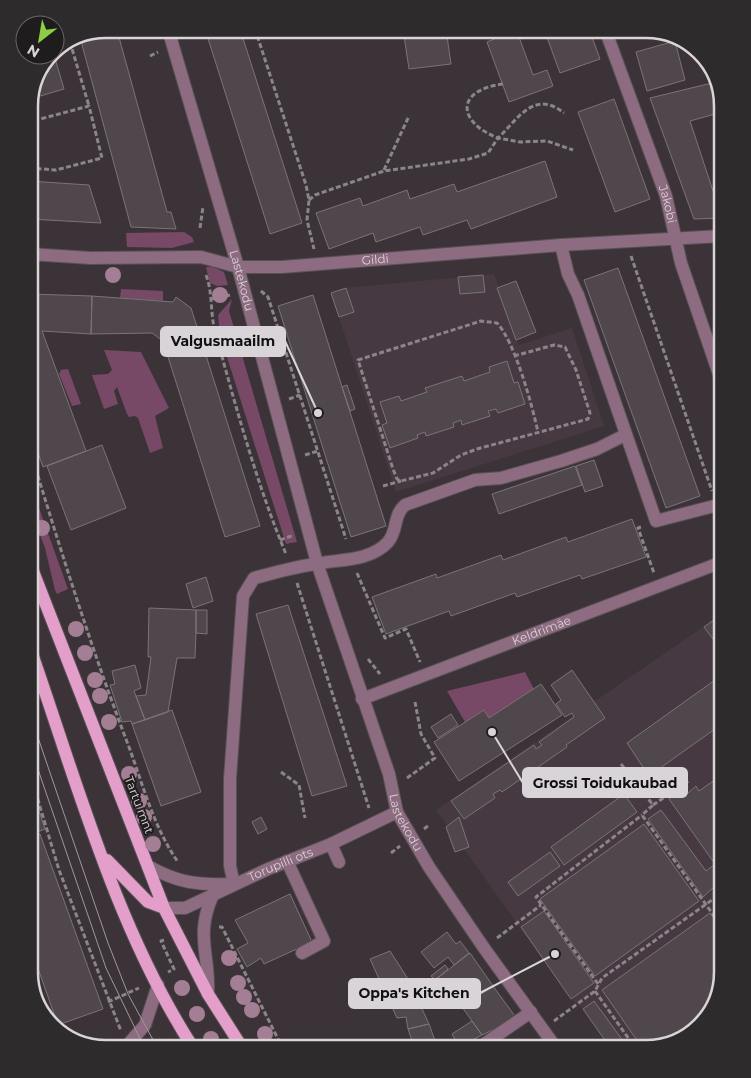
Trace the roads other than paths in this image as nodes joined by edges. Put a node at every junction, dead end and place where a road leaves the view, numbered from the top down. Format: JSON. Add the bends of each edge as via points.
{"nodes":[{"id":1,"x":170,"y":37,"type":"edge"},
{"id":2,"x":608,"y":38,"type":"edge"},
{"id":3,"x":714,"y":236,"type":"edge"},
{"id":4,"x":676,"y":238,"type":"junction"},
{"id":5,"x":561,"y":245,"type":"junction"},
{"id":6,"x":38,"y":255,"type":"edge"},
{"id":7,"x":238,"y":267,"type":"junction"},
{"id":8,"x":714,"y":360,"type":"edge"},
{"id":9,"x":625,"y":435,"type":"junction"},
{"id":10,"x":714,"y":506,"type":"edge"},
{"id":11,"x":317,"y":563,"type":"junction"},
{"id":12,"x":714,"y":565,"type":"edge"},
{"id":13,"x":38,"y":584,"type":"edge"},
{"id":14,"x":38,"y":671,"type":"edge"},
{"id":15,"x":362,"y":699,"type":"junction"},
{"id":16,"x":396,"y":812,"type":"junction"},
{"id":17,"x":331,"y":844,"type":"junction"},
{"id":18,"x":102,"y":854,"type":"junction"},
{"id":19,"x":287,"y":861,"type":"junction"},
{"id":20,"x":339,"y":862,"type":"dead end"},
{"id":21,"x":148,"y":866,"type":"junction"},
{"id":22,"x":234,"y":884,"type":"junction"},
{"id":23,"x":212,"y":897,"type":"junction"},
{"id":24,"x":164,"y":908,"type":"junction"},
{"id":25,"x":302,"y":953,"type":"dead end"},
{"id":26,"x":158,"y":985,"type":"junction"},
{"id":27,"x":208,"y":994,"type":"junction"},
{"id":28,"x":531,"y":1012,"type":"junction"},
{"id":29,"x":132,"y":1040,"type":"edge"},
{"id":30,"x":189,"y":1040,"type":"edge"},
{"id":31,"x":237,"y":1040,"type":"edge"},
{"id":32,"x":490,"y":1040,"type":"edge"},
{"id":33,"x":551,"y":1040,"type":"edge"}],
"edges":[{"from":1,"to":7,"type":"street","name":"Lastekodu"},
{"from":2,"to":4,"type":"street","name":"Jakobi","via":[[666,196]]},
{"from":3,"to":4,"type":"street","name":"Gildi"},
{"from":4,"to":5,"type":"street","name":"Gildi"},
{"from":4,"to":8,"type":"street","name":"Jakobi","via":[[681,263]]},
{"from":5,"to":7,"type":"street","name":"Gildi","via":[[314,265]]},
{"from":5,"to":9,"type":"street","via":[[568,274],[578,294]]},
{"from":6,"to":7,"type":"street","name":"Gildi","via":[[90,258],[201,257]]},
{"from":7,"to":11,"type":"street","name":"Lastekodu"},
{"from":9,"to":10,"type":"street","via":[[656,521]]},
{"from":9,"to":11,"type":"street","via":[[561,461],[501,478],[475,480],[405,505],[399,510],[388,542],[376,551],[351,559]]},
{"from":11,"to":15,"type":"street","name":"Lastekodu"},
{"from":11,"to":22,"type":"street","via":[[254,578],[243,596],[230,779],[230,866]]},
{"from":12,"to":15,"type":"street","name":"Keldrimäe"},
{"from":13,"to":21,"type":"main road","name":"Tartu mnt"},
{"from":14,"to":18,"type":"main road"},
{"from":15,"to":16,"type":"street","name":"Lastekodu","via":[[389,774]]},
{"from":16,"to":17,"type":"street","name":"Torupilli ots"},
{"from":16,"to":28,"type":"street","name":"Lastekodu","via":[[447,893]]},
{"from":17,"to":19,"type":"street","name":"Torupilli ots"},
{"from":17,"to":20,"type":"street"},
{"from":18,"to":24,"type":"main road","via":[[148,902]]},
{"from":18,"to":26,"type":"main road","via":[[130,927]]},
{"from":19,"to":22,"type":"street","name":"Torupilli ots"},
{"from":19,"to":25,"type":"street","via":[[324,941]]},
{"from":21,"to":22,"type":"street","via":[[181,882]]},
{"from":21,"to":24,"type":"main road","name":"Tartu mnt"},
{"from":22,"to":23,"type":"street","name":"Torupilli ots"},
{"from":23,"to":24,"type":"street","name":"Torupilli ots","via":[[185,908]]},
{"from":23,"to":27,"type":"street","via":[[202,926],[209,975]]},
{"from":24,"to":27,"type":"main road","name":"Tartu mnt"},
{"from":26,"to":29,"type":"street","via":[[145,1025]]},
{"from":26,"to":30,"type":"main road"},
{"from":27,"to":31,"type":"main road","name":"Tartu mnt"},
{"from":28,"to":32,"type":"street"},
{"from":28,"to":33,"type":"street","name":"Lastekodu"}]}
